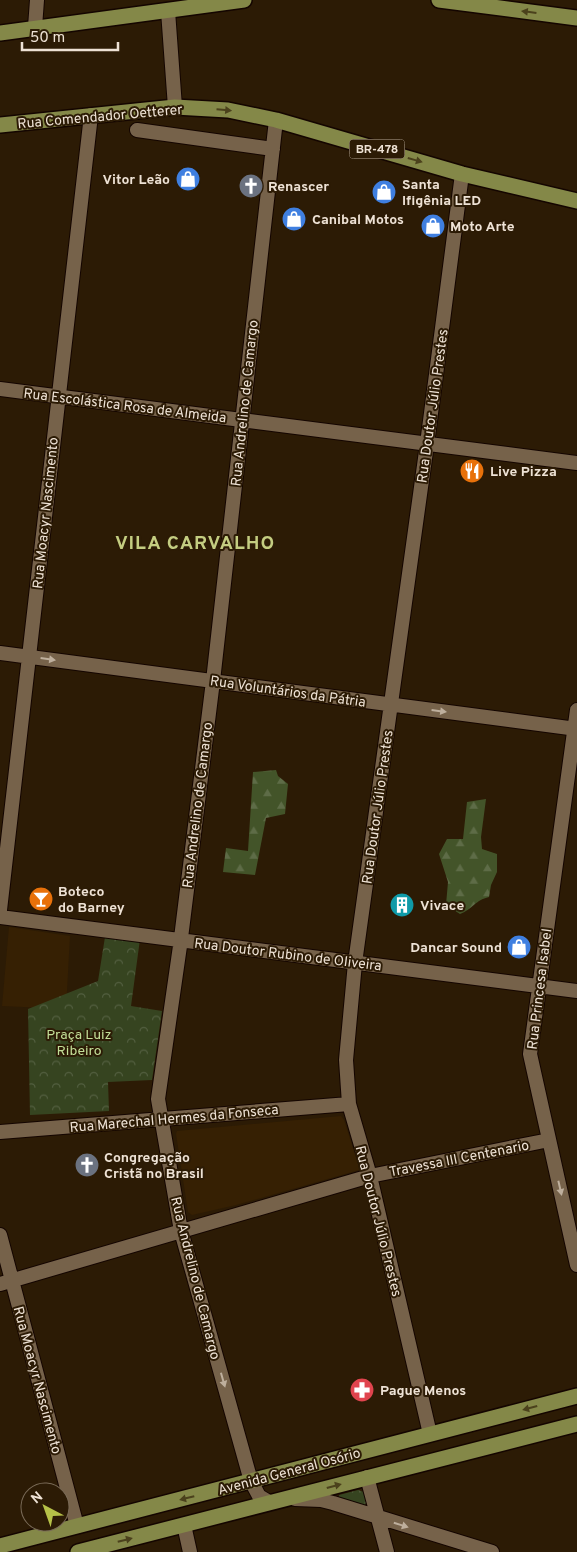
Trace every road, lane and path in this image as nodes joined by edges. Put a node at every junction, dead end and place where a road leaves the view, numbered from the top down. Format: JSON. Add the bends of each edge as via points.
{"nodes":[{"id":1,"x":37,"y":0,"type":"edge"},
{"id":2,"x":244,"y":0,"type":"edge"},
{"id":3,"x":439,"y":0,"type":"edge"},
{"id":4,"x":168,"y":11,"type":"junction"},
{"id":5,"x":577,"y":18,"type":"edge"},
{"id":6,"x":35,"y":27,"type":"junction"},
{"id":7,"x":0,"y":33,"type":"edge"},
{"id":8,"x":175,"y":107,"type":"junction"},
{"id":9,"x":91,"y":115,"type":"junction"},
{"id":10,"x":276,"y":120,"type":"junction"},
{"id":11,"x":0,"y":125,"type":"edge"},
{"id":12,"x":136,"y":130,"type":"dead end"},
{"id":13,"x":272,"y":149,"type":"junction"},
{"id":14,"x":462,"y":174,"type":"junction"},
{"id":15,"x":577,"y":201,"type":"edge"},
{"id":16,"x":0,"y":389,"type":"edge"},
{"id":17,"x":59,"y":396,"type":"junction"},
{"id":18,"x":242,"y":420,"type":"junction"},
{"id":19,"x":427,"y":444,"type":"junction"},
{"id":20,"x":577,"y":463,"type":"edge"},
{"id":21,"x":0,"y":653,"type":"edge"},
{"id":22,"x":29,"y":657,"type":"junction"},
{"id":23,"x":213,"y":681,"type":"junction"},
{"id":24,"x":391,"y":705,"type":"junction"},
{"id":25,"x":577,"y":710,"type":"edge"},
{"id":26,"x":576,"y":729,"type":"edge"},
{"id":27,"x":0,"y":910,"type":"edge"},
{"id":28,"x":0,"y":917,"type":"edge"},
{"id":29,"x":180,"y":940,"type":"junction"},
{"id":30,"x":355,"y":963,"type":"junction"},
{"id":31,"x":538,"y":986,"type":"junction"},
{"id":32,"x":577,"y":991,"type":"edge"},
{"id":33,"x":349,"y":1104,"type":"junction"},
{"id":34,"x":160,"y":1119,"type":"junction"},
{"id":35,"x":0,"y":1132,"type":"edge"},
{"id":36,"x":549,"y":1140,"type":"junction"},
{"id":37,"x":370,"y":1176,"type":"junction"},
{"id":38,"x":181,"y":1232,"type":"junction"},
{"id":39,"x":0,"y":1235,"type":"edge"},
{"id":40,"x":577,"y":1265,"type":"edge"},
{"id":41,"x":6,"y":1283,"type":"edge"},
{"id":42,"x":577,"y":1396,"type":"edge"},
{"id":43,"x":577,"y":1424,"type":"edge"},
{"id":44,"x":430,"y":1434,"type":"junction"},
{"id":45,"x":367,"y":1477,"type":"junction"},
{"id":46,"x":251,"y":1481,"type":"junction"},
{"id":47,"x":286,"y":1498,"type":"junction"},
{"id":48,"x":269,"y":1502,"type":"junction"},
{"id":49,"x":378,"y":1518,"type":"junction"},
{"id":50,"x":184,"y":1525,"type":"junction"},
{"id":51,"x":76,"y":1526,"type":"junction"},
{"id":52,"x":0,"y":1546,"type":"edge"},
{"id":53,"x":78,"y":1552,"type":"edge"},
{"id":54,"x":190,"y":1552,"type":"edge"},
{"id":55,"x":387,"y":1552,"type":"edge"},
{"id":56,"x":492,"y":1552,"type":"edge"}],
"edges":[{"from":1,"to":6,"type":"street"},
{"from":2,"to":4,"type":"main road"},
{"from":5,"to":3,"type":"main road","one_way":true},
{"from":4,"to":6,"type":"main road"},
{"from":4,"to":8,"type":"street"},
{"from":6,"to":7,"type":"main road"},
{"from":8,"to":9,"type":"main road","name":"Rua Comendador Oetterer","number":"BR-478"},
{"from":8,"to":10,"type":"main road","name":"Rua Comendador Oetterer","number":"BR-478","one_way":true,"via":[[228,110]]},
{"from":9,"to":11,"type":"main road","name":"Rua Comendador Oetterer","number":"BR-478"},
{"from":9,"to":17,"type":"street","name":"Rua Moacyr Nascimento"},
{"from":10,"to":13,"type":"street","name":"Rua Andrelino de Camargo"},
{"from":10,"to":14,"type":"main road","name":"Rua Comendador Oetterer","number":"BR-478","one_way":true},
{"from":12,"to":13,"type":"street","name":"Rua Comendador Oetterer"},
{"from":13,"to":18,"type":"street","name":"Rua Andrelino de Camargo"},
{"from":14,"to":15,"type":"main road","name":"Rua Comendador Oetterer","number":"BR-478"},
{"from":14,"to":19,"type":"street","name":"Rua Doutor Júlio Prestes"},
{"from":16,"to":17,"type":"street","name":"Rua Escolástica Rosa de Almeida"},
{"from":17,"to":18,"type":"street","name":"Rua Escolástica Rosa de Almeida"},
{"from":17,"to":22,"type":"street","name":"Rua Moacyr Nascimento"},
{"from":18,"to":19,"type":"street","name":"Rua Escolástica Rosa de Almeida"},
{"from":18,"to":23,"type":"street","name":"Rua Andrelino de Camargo"},
{"from":19,"to":20,"type":"street","name":"Rua Escolástica Rosa de Almeida"},
{"from":19,"to":24,"type":"street","name":"Rua Doutor Júlio Prestes"},
{"from":21,"to":22,"type":"street","name":"Rua Voluntários da Pátria"},
{"from":22,"to":23,"type":"street","name":"Rua Voluntários da Pátria","one_way":true},
{"from":22,"to":27,"type":"street","name":"Rua Moacyr Nascimento"},
{"from":23,"to":24,"type":"street","name":"Rua Voluntários da Pátria"},
{"from":23,"to":29,"type":"street","name":"Rua Andrelino de Camargo"},
{"from":24,"to":26,"type":"street","name":"Rua Voluntários da Pátria","one_way":true},
{"from":24,"to":30,"type":"street","name":"Rua Doutor Júlio Prestes"},
{"from":25,"to":26,"type":"street","name":"Rua Princesa Isabel"},
{"from":26,"to":31,"type":"street","name":"Rua Princesa Isabel"},
{"from":28,"to":29,"type":"street","name":"Rua Doutor Rubino de Oliveira"},
{"from":29,"to":30,"type":"street","name":"Rua Doutor Rubino de Oliveira"},
{"from":29,"to":34,"type":"street","name":"Rua Andrelino de Camargo","via":[[158,1099]]},
{"from":30,"to":31,"type":"street","name":"Rua Doutor Rubino de Oliveira"},
{"from":30,"to":33,"type":"street","name":"Rua Doutor Júlio Prestes","via":[[346,1060]]},
{"from":31,"to":32,"type":"street","name":"Rua Doutor Rubino de Oliveira"},
{"from":31,"to":36,"type":"street","name":"Rua Princesa Isabel","via":[[530,1054]]},
{"from":33,"to":34,"type":"street","name":"Rua Marechal Hermes da Fonseca"},
{"from":33,"to":37,"type":"street","name":"Rua Doutor Júlio Prestes"},
{"from":34,"to":35,"type":"street","name":"Rua Marechal Hermes da Fonseca"},
{"from":34,"to":38,"type":"street","name":"Rua Andrelino de Camargo"},
{"from":36,"to":37,"type":"street","name":"Travessa III Centenario"},
{"from":36,"to":40,"type":"street","name":"Rua Princesa Isabel","one_way":true},
{"from":37,"to":38,"type":"street","name":"Travessa III Centenario"},
{"from":37,"to":44,"type":"street","name":"Rua Doutor Júlio Prestes"},
{"from":38,"to":41,"type":"street","name":"Travessa III Centenario"},
{"from":38,"to":46,"type":"street","name":"Rua Andrelino de Camargo","one_way":true},
{"from":39,"to":41,"type":"street","name":"Rua Moacyr Nascimento"},
{"from":41,"to":51,"type":"street","name":"Rua Moacyr Nascimento"},
{"from":42,"to":44,"type":"main road","name":"Avenida General Osório","one_way":true},
{"from":43,"to":45,"type":"main road","name":"Avenida General Osório"},
{"from":44,"to":46,"type":"main road","name":"Avenida General Osório"},
{"from":47,"to":45,"type":"main road","name":"Avenida General Osório","one_way":true},
{"from":45,"to":49,"type":"street"},
{"from":46,"to":48,"type":"street","via":[[259,1496]]},
{"from":46,"to":51,"type":"main road","name":"Avenida General Osório","one_way":true},
{"from":47,"to":48,"type":"main road","name":"Avenida General Osório"},
{"from":47,"to":49,"type":"street","via":[[321,1500]]},
{"from":48,"to":50,"type":"main road","name":"Avenida General Osório"},
{"from":49,"to":55,"type":"street"},
{"from":49,"to":56,"type":"street","one_way":true},
{"from":53,"to":50,"type":"main road","name":"Avenida General Osório","one_way":true},
{"from":50,"to":54,"type":"street"},
{"from":51,"to":52,"type":"main road","name":"Avenida General Osório"}]}
